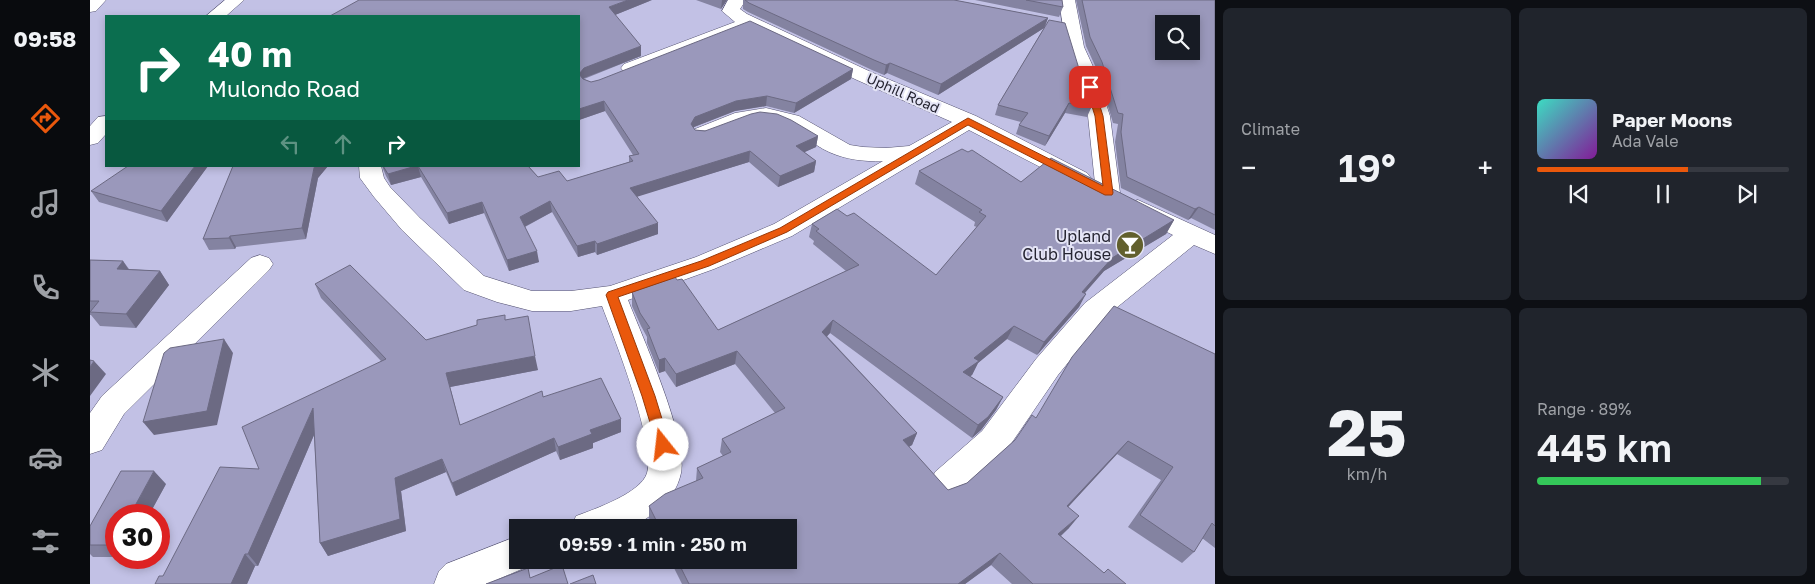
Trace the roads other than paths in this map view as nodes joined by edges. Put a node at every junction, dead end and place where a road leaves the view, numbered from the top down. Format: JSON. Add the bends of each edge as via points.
{"nodes":[{"id":1,"x":98,"y":0,"type":"edge"},
{"id":2,"x":236,"y":0,"type":"edge"},
{"id":3,"x":738,"y":0,"type":"edge"},
{"id":4,"x":1067,"y":0,"type":"edge"},
{"id":5,"x":90,"y":7,"type":"edge"},
{"id":6,"x":216,"y":15,"type":"edge"},
{"id":7,"x":751,"y":22,"type":"junction"},
{"id":8,"x":619,"y":73,"type":"edge"},
{"id":9,"x":968,"y":121,"type":"junction"},
{"id":10,"x":105,"y":123,"type":"edge"},
{"id":11,"x":703,"y":134,"type":"edge"},
{"id":12,"x":90,"y":138,"type":"edge"},
{"id":13,"x":911,"y":153,"type":"junction"},
{"id":14,"x":370,"y":167,"type":"edge"},
{"id":15,"x":1108,"y":193,"type":"junction"},
{"id":16,"x":1203,"y":240,"type":"edge"},
{"id":17,"x":260,"y":264,"type":"dead end"},
{"id":18,"x":612,"y":295,"type":"junction"},
{"id":19,"x":90,"y":440,"type":"edge"},
{"id":20,"x":948,"y":483,"type":"dead end"},
{"id":21,"x":613,"y":519,"type":"edge"},
{"id":22,"x":509,"y":557,"type":"edge"},
{"id":23,"x":453,"y":584,"type":"edge"}],
"edges":[{"from":1,"to":5,"type":"street"},
{"from":2,"to":6,"type":"street"},
{"from":3,"to":7,"type":"street","name":"Uphill Road","via":[[731,11]]},
{"from":4,"to":15,"type":"street","via":[[1062,24],[1086,72],[1099,116]]},
{"from":7,"to":8,"type":"street"},
{"from":7,"to":9,"type":"street","name":"Uphill Road"},
{"from":9,"to":13,"type":"street"},
{"from":9,"to":15,"type":"street","name":"Uphill Road"},
{"from":10,"to":12,"type":"street"},
{"from":11,"to":13,"type":"street","via":[[742,117],[766,113],[801,126],[848,151]]},
{"from":13,"to":18,"type":"street","via":[[783,230],[705,264]]},
{"from":14,"to":18,"type":"street","via":[[372,178],[382,192],[474,283],[532,300],[571,301]]},
{"from":15,"to":16,"type":"street","name":"Uphill Road"},
{"from":16,"to":20,"type":"street","via":[[1095,310],[1047,367],[994,441]]},
{"from":17,"to":19,"type":"street","via":[[113,405]]},
{"from":18,"to":21,"type":"street","via":[[649,396],[663,445],[664,473],[648,498]]},
{"from":22,"to":23,"type":"street","via":[[460,577]]}]}
